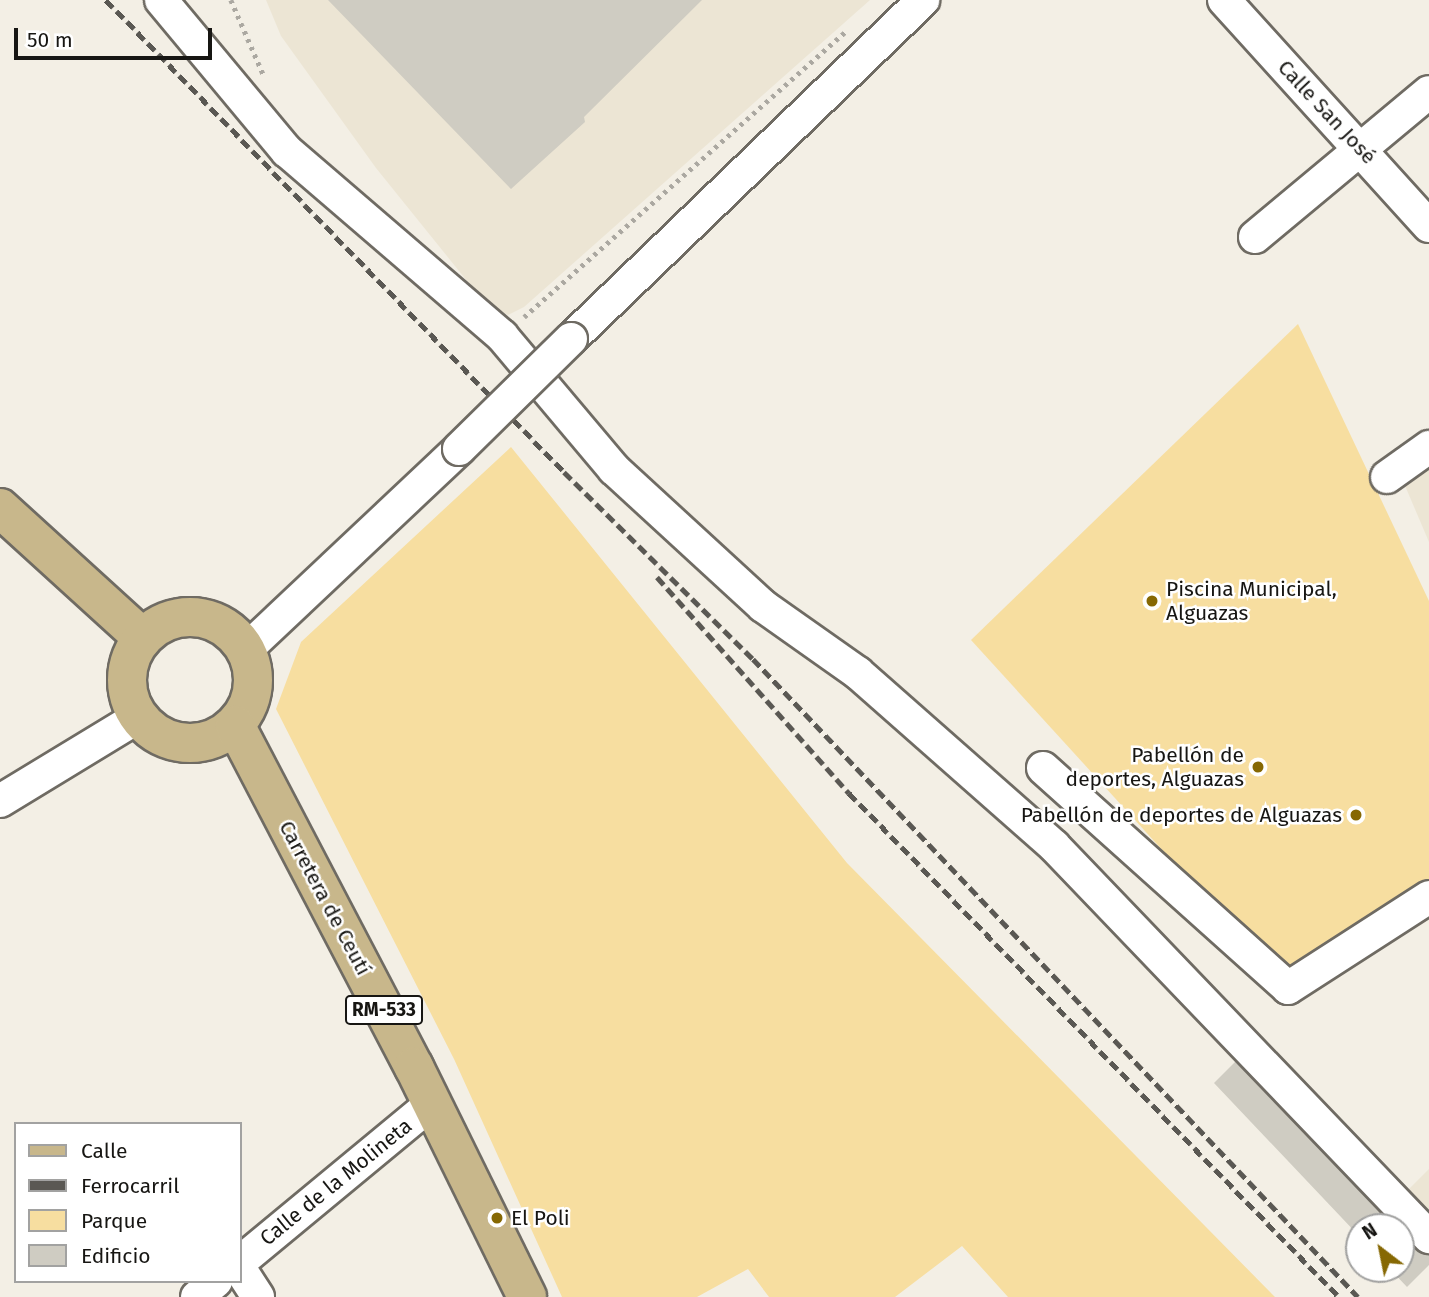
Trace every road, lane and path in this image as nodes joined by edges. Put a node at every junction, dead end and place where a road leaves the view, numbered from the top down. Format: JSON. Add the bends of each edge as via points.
{"nodes":[{"id":1,"x":161,"y":0,"type":"edge"},
{"id":2,"x":923,"y":0,"type":"edge"},
{"id":3,"x":1224,"y":0,"type":"edge"},
{"id":4,"x":852,"y":25,"type":"dead end"},
{"id":5,"x":1429,"y":92,"type":"edge"},
{"id":6,"x":1363,"y":150,"type":"junction"},
{"id":7,"x":1429,"y":226,"type":"edge"},
{"id":8,"x":1255,"y":237,"type":"dead end"},
{"id":9,"x":502,"y":336,"type":"junction"},
{"id":10,"x":1429,"y":447,"type":"edge"},
{"id":11,"x":1387,"y":477,"type":"dead end"},
{"id":12,"x":0,"y":508,"type":"edge"},
{"id":13,"x":142,"y":637,"type":"junction"},
{"id":14,"x":247,"y":649,"type":"junction"},
{"id":15,"x":138,"y":717,"type":"junction"},
{"id":16,"x":234,"y":725,"type":"junction"},
{"id":17,"x":1043,"y":768,"type":"dead end"},
{"id":18,"x":0,"y":801,"type":"edge"},
{"id":19,"x":1429,"y":897,"type":"edge"},
{"id":20,"x":432,"y":1103,"type":"junction"},
{"id":21,"x":1429,"y":1237,"type":"edge"},
{"id":22,"x":242,"y":1260,"type":"edge"},
{"id":23,"x":242,"y":1272,"type":"edge"},
{"id":24,"x":214,"y":1283,"type":"edge"},
{"id":25,"x":197,"y":1297,"type":"edge"},
{"id":26,"x":258,"y":1297,"type":"edge"},
{"id":27,"x":527,"y":1297,"type":"edge"}],
"edges":[{"from":1,"to":9,"type":"street","via":[[287,151]]},
{"from":2,"to":14,"type":"street","bridge":true},
{"from":3,"to":6,"type":"street","name":"Calle San José"},
{"from":4,"to":9,"type":"path"},
{"from":5,"to":6,"type":"street"},
{"from":6,"to":7,"type":"street","name":"Calle San José"},
{"from":6,"to":8,"type":"street"},
{"from":9,"to":21,"type":"street","via":[[614,469],[733,579],[763,606],[858,673],[1054,846]]},
{"from":10,"to":11,"type":"street"},
{"from":12,"to":13,"type":"main road"},
{"from":13,"to":14,"type":"main road","via":[[167,621],[194,617],[223,626]]},
{"from":13,"to":15,"type":"main road","via":[[127,672],[128,698]]},
{"from":14,"to":16,"type":"main road","via":[[254,677],[248,706]]},
{"from":15,"to":16,"type":"main road","via":[[158,735],[192,744],[211,740]]},
{"from":15,"to":18,"type":"street"},
{"from":16,"to":20,"type":"main road","name":"Carretera de Ceutí","number":"RM-533"},
{"from":17,"to":19,"type":"street","via":[[1289,988]]},
{"from":20,"to":22,"type":"street","name":"Calle de la Molineta"},
{"from":20,"to":27,"type":"main road","name":"Carretera de Ceutí","number":"RM-533"},
{"from":23,"to":26,"type":"street"},
{"from":24,"to":25,"type":"street"}]}
